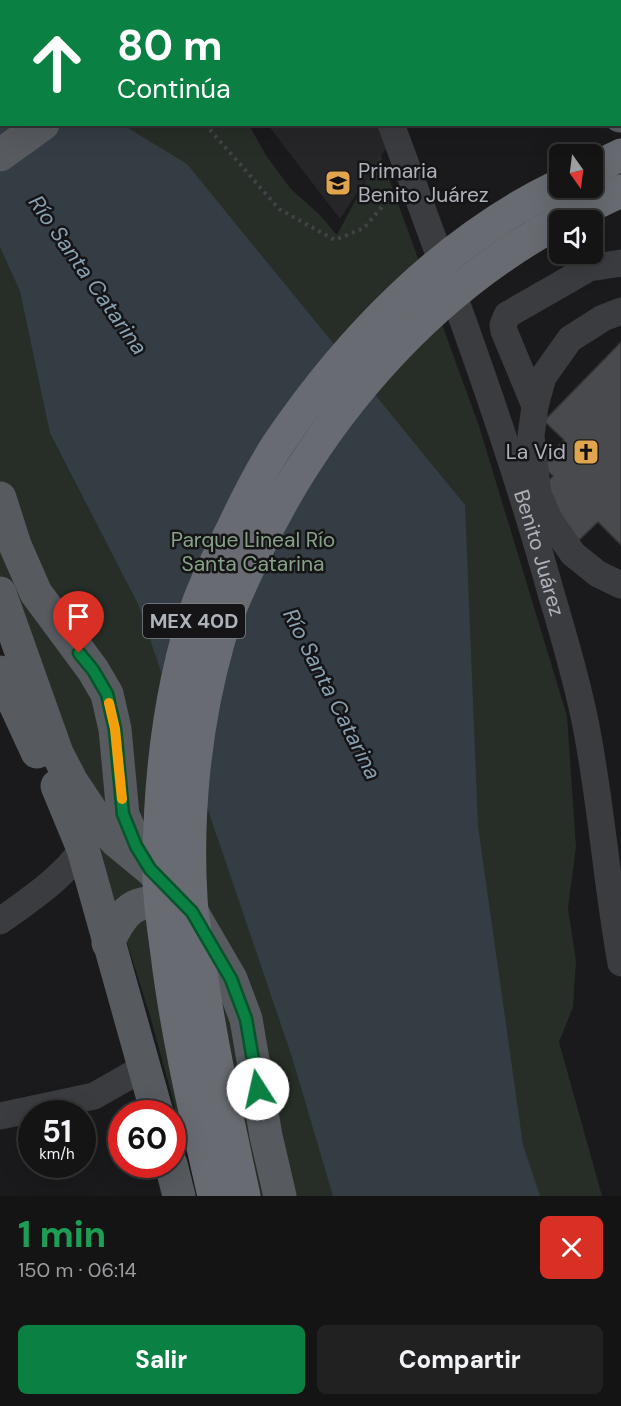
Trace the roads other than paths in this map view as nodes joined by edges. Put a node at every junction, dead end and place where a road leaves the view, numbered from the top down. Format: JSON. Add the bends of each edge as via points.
{"nodes":[{"id":1,"x":21,"y":126,"type":"edge"},
{"id":2,"x":40,"y":126,"type":"edge"},
{"id":3,"x":392,"y":126,"type":"edge"},
{"id":4,"x":0,"y":141,"type":"edge"},
{"id":5,"x":0,"y":155,"type":"edge"},
{"id":6,"x":621,"y":155,"type":"edge"},
{"id":7,"x":603,"y":164,"type":"edge"},
{"id":8,"x":621,"y":190,"type":"edge"},
{"id":9,"x":549,"y":191,"type":"edge"},
{"id":10,"x":582,"y":210,"type":"edge"},
{"id":11,"x":549,"y":227,"type":"edge"},
{"id":12,"x":621,"y":263,"type":"edge"},
{"id":13,"x":621,"y":311,"type":"edge"},
{"id":14,"x":535,"y":406,"type":"junction"},
{"id":15,"x":0,"y":498,"type":"edge"},
{"id":16,"x":621,"y":585,"type":"edge"},
{"id":17,"x":3,"y":615,"type":"edge"},
{"id":18,"x":0,"y":672,"type":"edge"},
{"id":19,"x":54,"y":778,"type":"junction"},
{"id":20,"x":610,"y":811,"type":"edge"},
{"id":21,"x":90,"y":835,"type":"junction"},
{"id":22,"x":150,"y":869,"type":"junction"},
{"id":23,"x":180,"y":901,"type":"junction"},
{"id":24,"x":0,"y":921,"type":"edge"},
{"id":25,"x":108,"y":943,"type":"junction"},
{"id":26,"x":621,"y":963,"type":"edge"},
{"id":27,"x":144,"y":1067,"type":"junction"},
{"id":28,"x":153,"y":1100,"type":"edge"},
{"id":29,"x":0,"y":1116,"type":"edge"},
{"id":30,"x":174,"y":1178,"type":"edge"},
{"id":31,"x":179,"y":1196,"type":"edge"},
{"id":32,"x":214,"y":1196,"type":"edge"},
{"id":33,"x":244,"y":1196,"type":"edge"},
{"id":34,"x":280,"y":1196,"type":"edge"}],
"edges":[{"from":1,"to":4,"type":"main road"},
{"from":2,"to":5,"type":"main road"},
{"from":3,"to":20,"type":"street","name":"Benito Juárez","via":[[529,512]]},
{"from":6,"to":7,"type":"highway"},
{"from":8,"to":10,"type":"highway","number":"MEX 40D"},
{"from":9,"to":32,"type":"highway","number":"MEX 40D","bridge":true,"via":[[458,249],[404,296],[338,364],[277,446],[243,506],[199,602],[169,722],[159,863],[173,1001]]},
{"from":11,"to":33,"type":"highway","number":"MEX 40D","bridge":true,"via":[[463,287],[401,342],[352,395],[293,480],[264,534],[219,640],[196,760],[191,900],[217,1074]]},
{"from":12,"to":14,"type":"street","via":[[589,268],[507,315],[504,331]]},
{"from":13,"to":14,"type":"street","via":[[570,339],[543,377]]},
{"from":14,"to":16,"type":"street","via":[[531,436],[535,481],[543,508],[573,554],[598,574]]},
{"from":15,"to":22,"type":"main road","via":[[36,593],[107,694],[115,729],[123,814]]},
{"from":17,"to":19,"type":"main road"},
{"from":17,"to":21,"type":"main road"},
{"from":18,"to":19,"type":"main road"},
{"from":19,"to":21,"type":"main road"},
{"from":20,"to":26,"type":"street","name":"Benito Juárez"},
{"from":21,"to":22,"type":"main road","via":[[106,852]]},
{"from":21,"to":24,"type":"street","via":[[43,891]]},
{"from":21,"to":25,"type":"main road"},
{"from":22,"to":23,"type":"main road"},
{"from":23,"to":25,"type":"main road","via":[[153,901],[125,912]]},
{"from":23,"to":34,"type":"main road","via":[[192,912],[222,960],[246,1019]]},
{"from":25,"to":27,"type":"main road"},
{"from":27,"to":28,"type":"main road"},
{"from":27,"to":29,"type":"street","via":[[94,1096]]},
{"from":30,"to":31,"type":"main road"}]}
